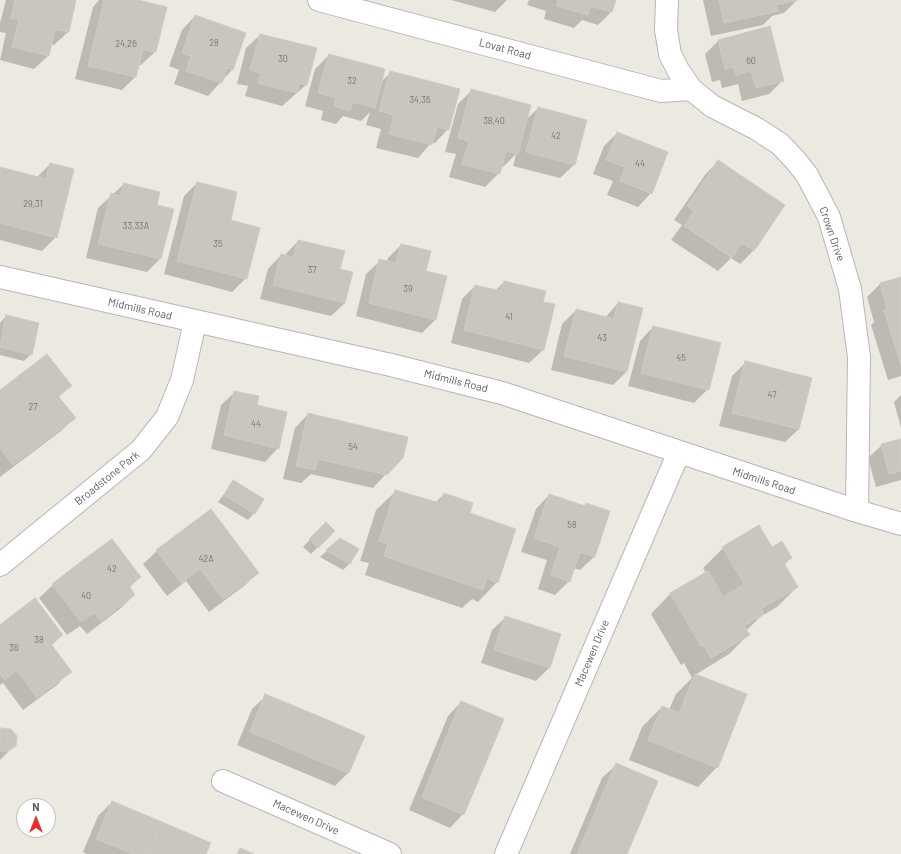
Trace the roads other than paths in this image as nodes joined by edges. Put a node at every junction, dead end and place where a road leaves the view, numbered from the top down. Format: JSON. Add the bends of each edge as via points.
{"nodes":[{"id":1,"x":319,"y":0,"type":"edge"},
{"id":2,"x":667,"y":0,"type":"edge"},
{"id":3,"x":691,"y":89,"type":"junction"},
{"id":4,"x":0,"y":277,"type":"edge"},
{"id":5,"x":195,"y":322,"type":"junction"},
{"id":6,"x":679,"y":452,"type":"junction"},
{"id":7,"x":856,"y":511,"type":"junction"},
{"id":8,"x":901,"y":524,"type":"edge"},
{"id":9,"x":0,"y":565,"type":"edge"},
{"id":10,"x":223,"y":781,"type":"dead end"},
{"id":11,"x":390,"y":854,"type":"edge"},
{"id":12,"x":506,"y":854,"type":"edge"}],
"edges":[{"from":1,"to":3,"type":"street","name":"Lovat Road","via":[[661,91]]},
{"from":2,"to":3,"type":"street","name":"Crown Drive","via":[[666,30],[670,54]]},
{"from":3,"to":7,"type":"street","name":"Crown Drive","via":[[712,106],[780,144],[806,175],[829,217],[850,289],[859,357]]},
{"from":4,"to":5,"type":"street","name":"Midmills Road"},
{"from":5,"to":6,"type":"street","name":"Midmills Road","via":[[502,393]]},
{"from":5,"to":9,"type":"street","name":"Broadstone Park","via":[[182,380],[167,417],[141,450]]},
{"from":6,"to":7,"type":"street","name":"Midmills Road"},
{"from":6,"to":12,"type":"street","name":"Macewen Drive"},
{"from":7,"to":8,"type":"street","name":"Midmills Road"},
{"from":10,"to":11,"type":"street","name":"Macewen Drive"}]}
